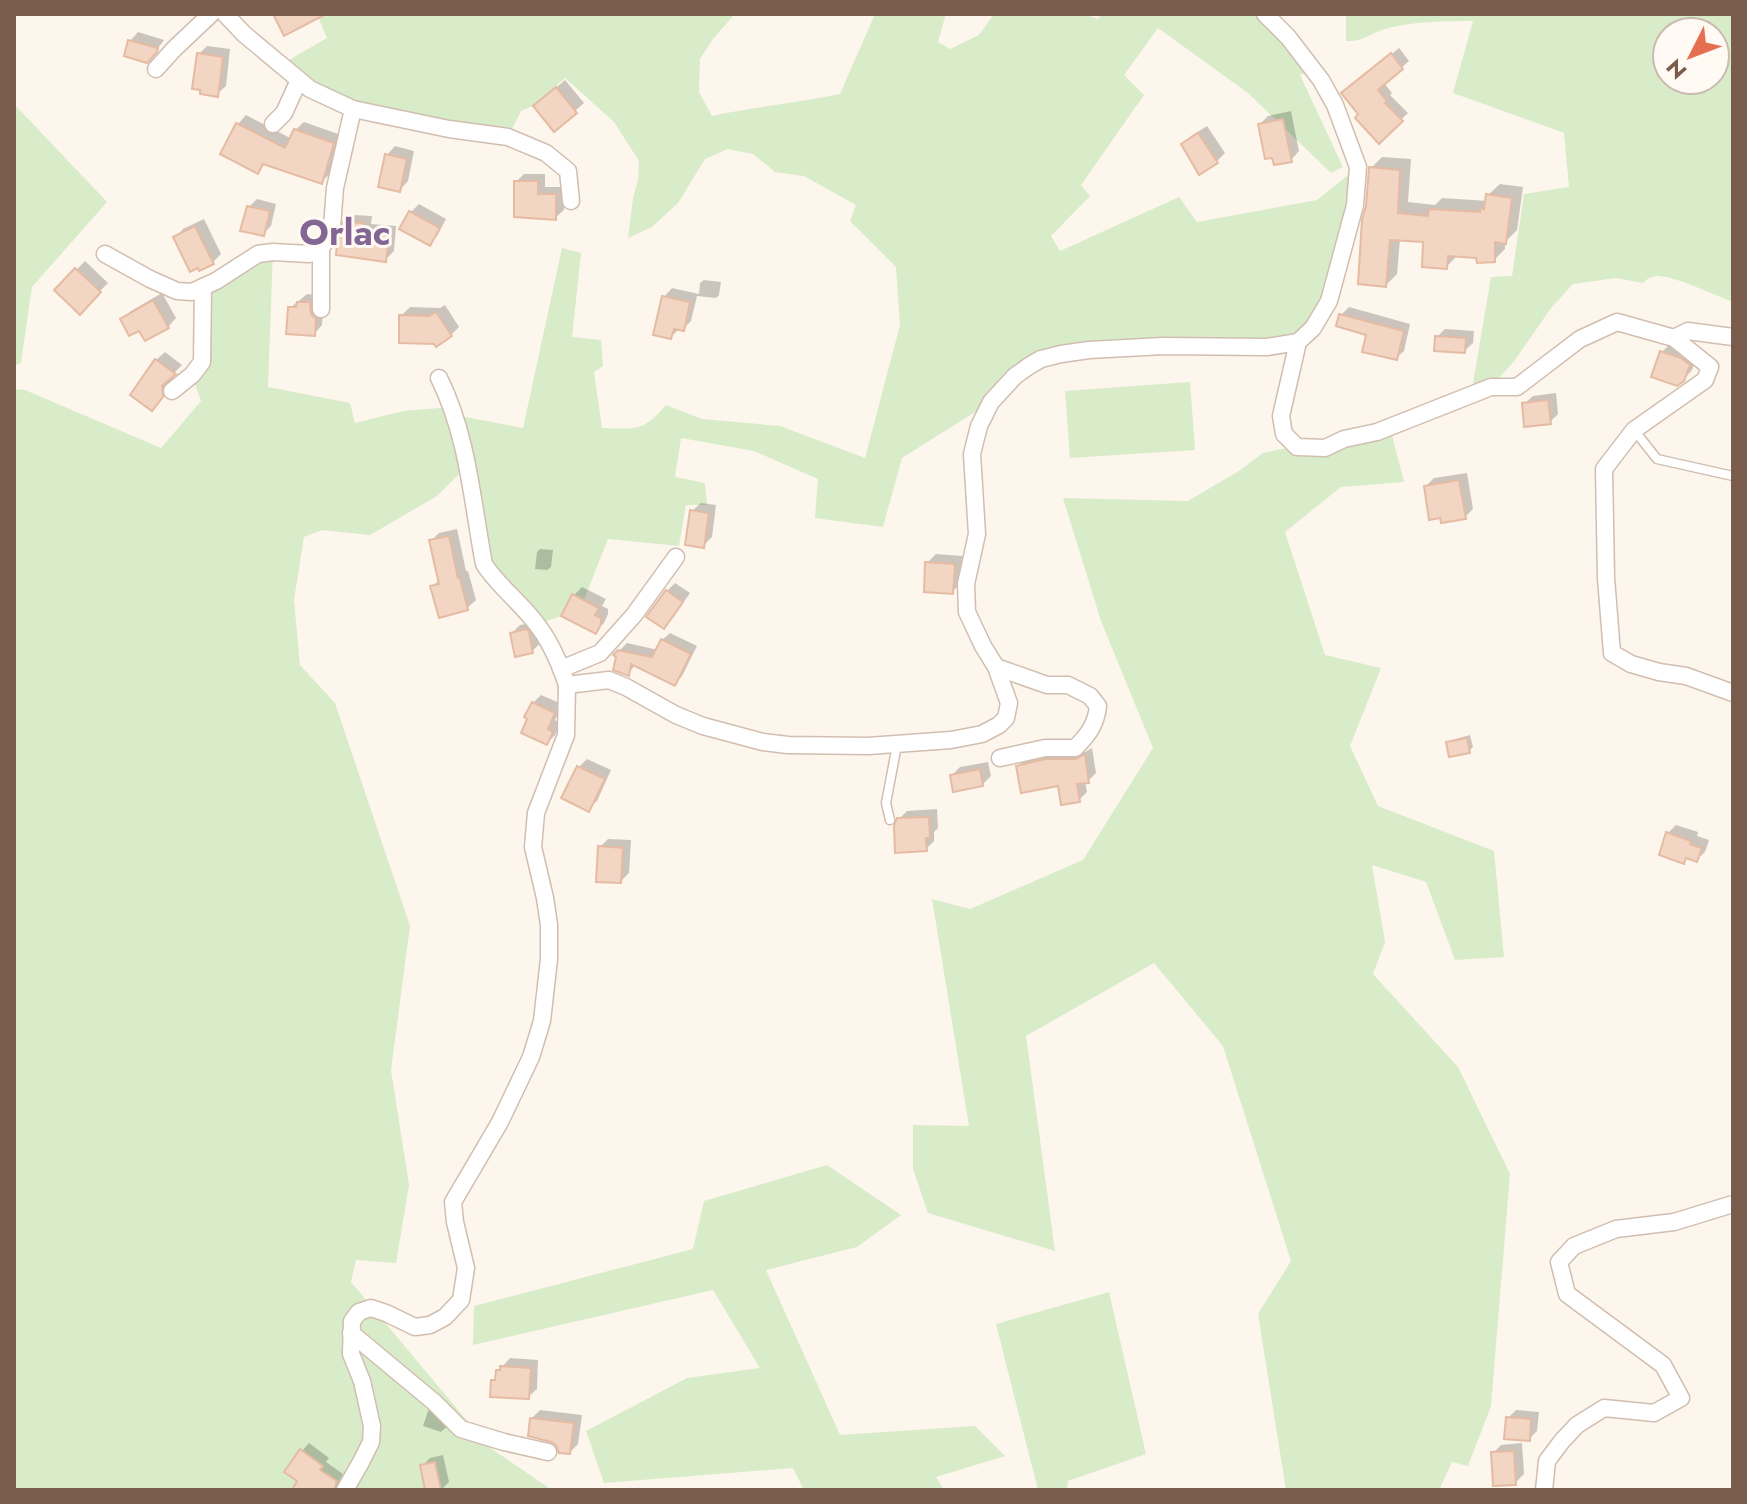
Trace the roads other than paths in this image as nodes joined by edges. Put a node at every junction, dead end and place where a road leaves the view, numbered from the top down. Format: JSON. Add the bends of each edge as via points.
{"nodes":[{"id":1,"x":211,"y":14,"type":"edge"},
{"id":2,"x":225,"y":14,"type":"edge"},
{"id":3,"x":1265,"y":14,"type":"edge"},
{"id":4,"x":156,"y":69,"type":"dead end"},
{"id":5,"x":299,"y":80,"type":"junction"},
{"id":6,"x":353,"y":109,"type":"junction"},
{"id":7,"x":273,"y":124,"type":"dead end"},
{"id":8,"x":571,"y":201,"type":"dead end"},
{"id":9,"x":321,"y":248,"type":"junction"},
{"id":10,"x":105,"y":254,"type":"dead end"},
{"id":11,"x":203,"y":287,"type":"junction"},
{"id":12,"x":321,"y":309,"type":"dead end"},
{"id":13,"x":1733,"y":337,"type":"edge"},
{"id":14,"x":1674,"y":338,"type":"junction"},
{"id":15,"x":1298,"y":342,"type":"junction"},
{"id":16,"x":439,"y":378,"type":"dead end"},
{"id":17,"x":172,"y":391,"type":"dead end"},
{"id":18,"x":1634,"y":430,"type":"junction"},
{"id":19,"x":1733,"y":476,"type":"edge"},
{"id":20,"x":676,"y":557,"type":"dead end"},
{"id":21,"x":996,"y":667,"type":"junction"},
{"id":22,"x":564,"y":677,"type":"junction"},
{"id":23,"x":1733,"y":693,"type":"edge"},
{"id":24,"x":897,"y":745,"type":"junction"},
{"id":25,"x":1000,"y":758,"type":"dead end"},
{"id":26,"x":890,"y":820,"type":"dead end"},
{"id":27,"x":1733,"y":1204,"type":"edge"},
{"id":28,"x":351,"y":1333,"type":"junction"},
{"id":29,"x":548,"y":1452,"type":"dead end"},
{"id":30,"x":345,"y":1490,"type":"edge"},
{"id":31,"x":1544,"y":1490,"type":"edge"}],
"edges":[{"from":1,"to":4,"type":"street"},
{"from":2,"to":5,"type":"street"},
{"from":3,"to":15,"type":"street","via":[[1321,80],[1358,167],[1355,205],[1329,301]]},
{"from":5,"to":6,"type":"street"},
{"from":5,"to":7,"type":"street"},
{"from":6,"to":8,"type":"street","via":[[508,137],[546,153],[568,171]]},
{"from":6,"to":9,"type":"street","via":[[332,227]]},
{"from":9,"to":11,"type":"street","via":[[309,254],[258,254]]},
{"from":9,"to":12,"type":"street"},
{"from":10,"to":11,"type":"street","via":[[177,291]]},
{"from":11,"to":17,"type":"street","via":[[202,362]]},
{"from":13,"to":14,"type":"street","via":[[1688,331]]},
{"from":14,"to":15,"type":"street","via":[[1617,322],[1580,339],[1517,387],[1491,387],[1325,448],[1297,447],[1284,434],[1281,416]]},
{"from":14,"to":18,"type":"street","via":[[1710,367],[1705,380]]},
{"from":15,"to":21,"type":"street","via":[[1089,350],[1041,359],[1015,376],[991,402],[972,454],[977,534],[966,584],[967,612]]},
{"from":16,"to":22,"type":"street","via":[[462,441],[484,564],[537,624]]},
{"from":18,"to":19,"type":"lane","via":[[1657,459]]},
{"from":18,"to":23,"type":"street","via":[[1604,469],[1612,653],[1631,664]]},
{"from":20,"to":22,"type":"street","via":[[600,653]]},
{"from":21,"to":24,"type":"street","via":[[1009,703],[999,725],[982,734]]},
{"from":21,"to":25,"type":"street","via":[[1047,685],[1068,685],[1098,706],[1089,735],[1075,748]]},
{"from":22,"to":24,"type":"street","via":[[609,680],[703,726],[763,742]]},
{"from":22,"to":28,"type":"street","via":[[566,735],[536,813],[533,847],[549,925],[546,999],[531,1057],[453,1202],[466,1268],[461,1300],[445,1317],[415,1327],[371,1308],[359,1312]]},
{"from":24,"to":26,"type":"lane","via":[[886,803]]},
{"from":27,"to":31,"type":"street","via":[[1674,1222],[1616,1229],[1574,1246],[1559,1262],[1567,1294],[1663,1365],[1681,1398],[1654,1413],[1604,1408],[1577,1425],[1547,1461]]},
{"from":28,"to":29,"type":"street","via":[[461,1429]]},
{"from":28,"to":30,"type":"street","via":[[351,1354],[372,1426],[371,1442]]}]}
